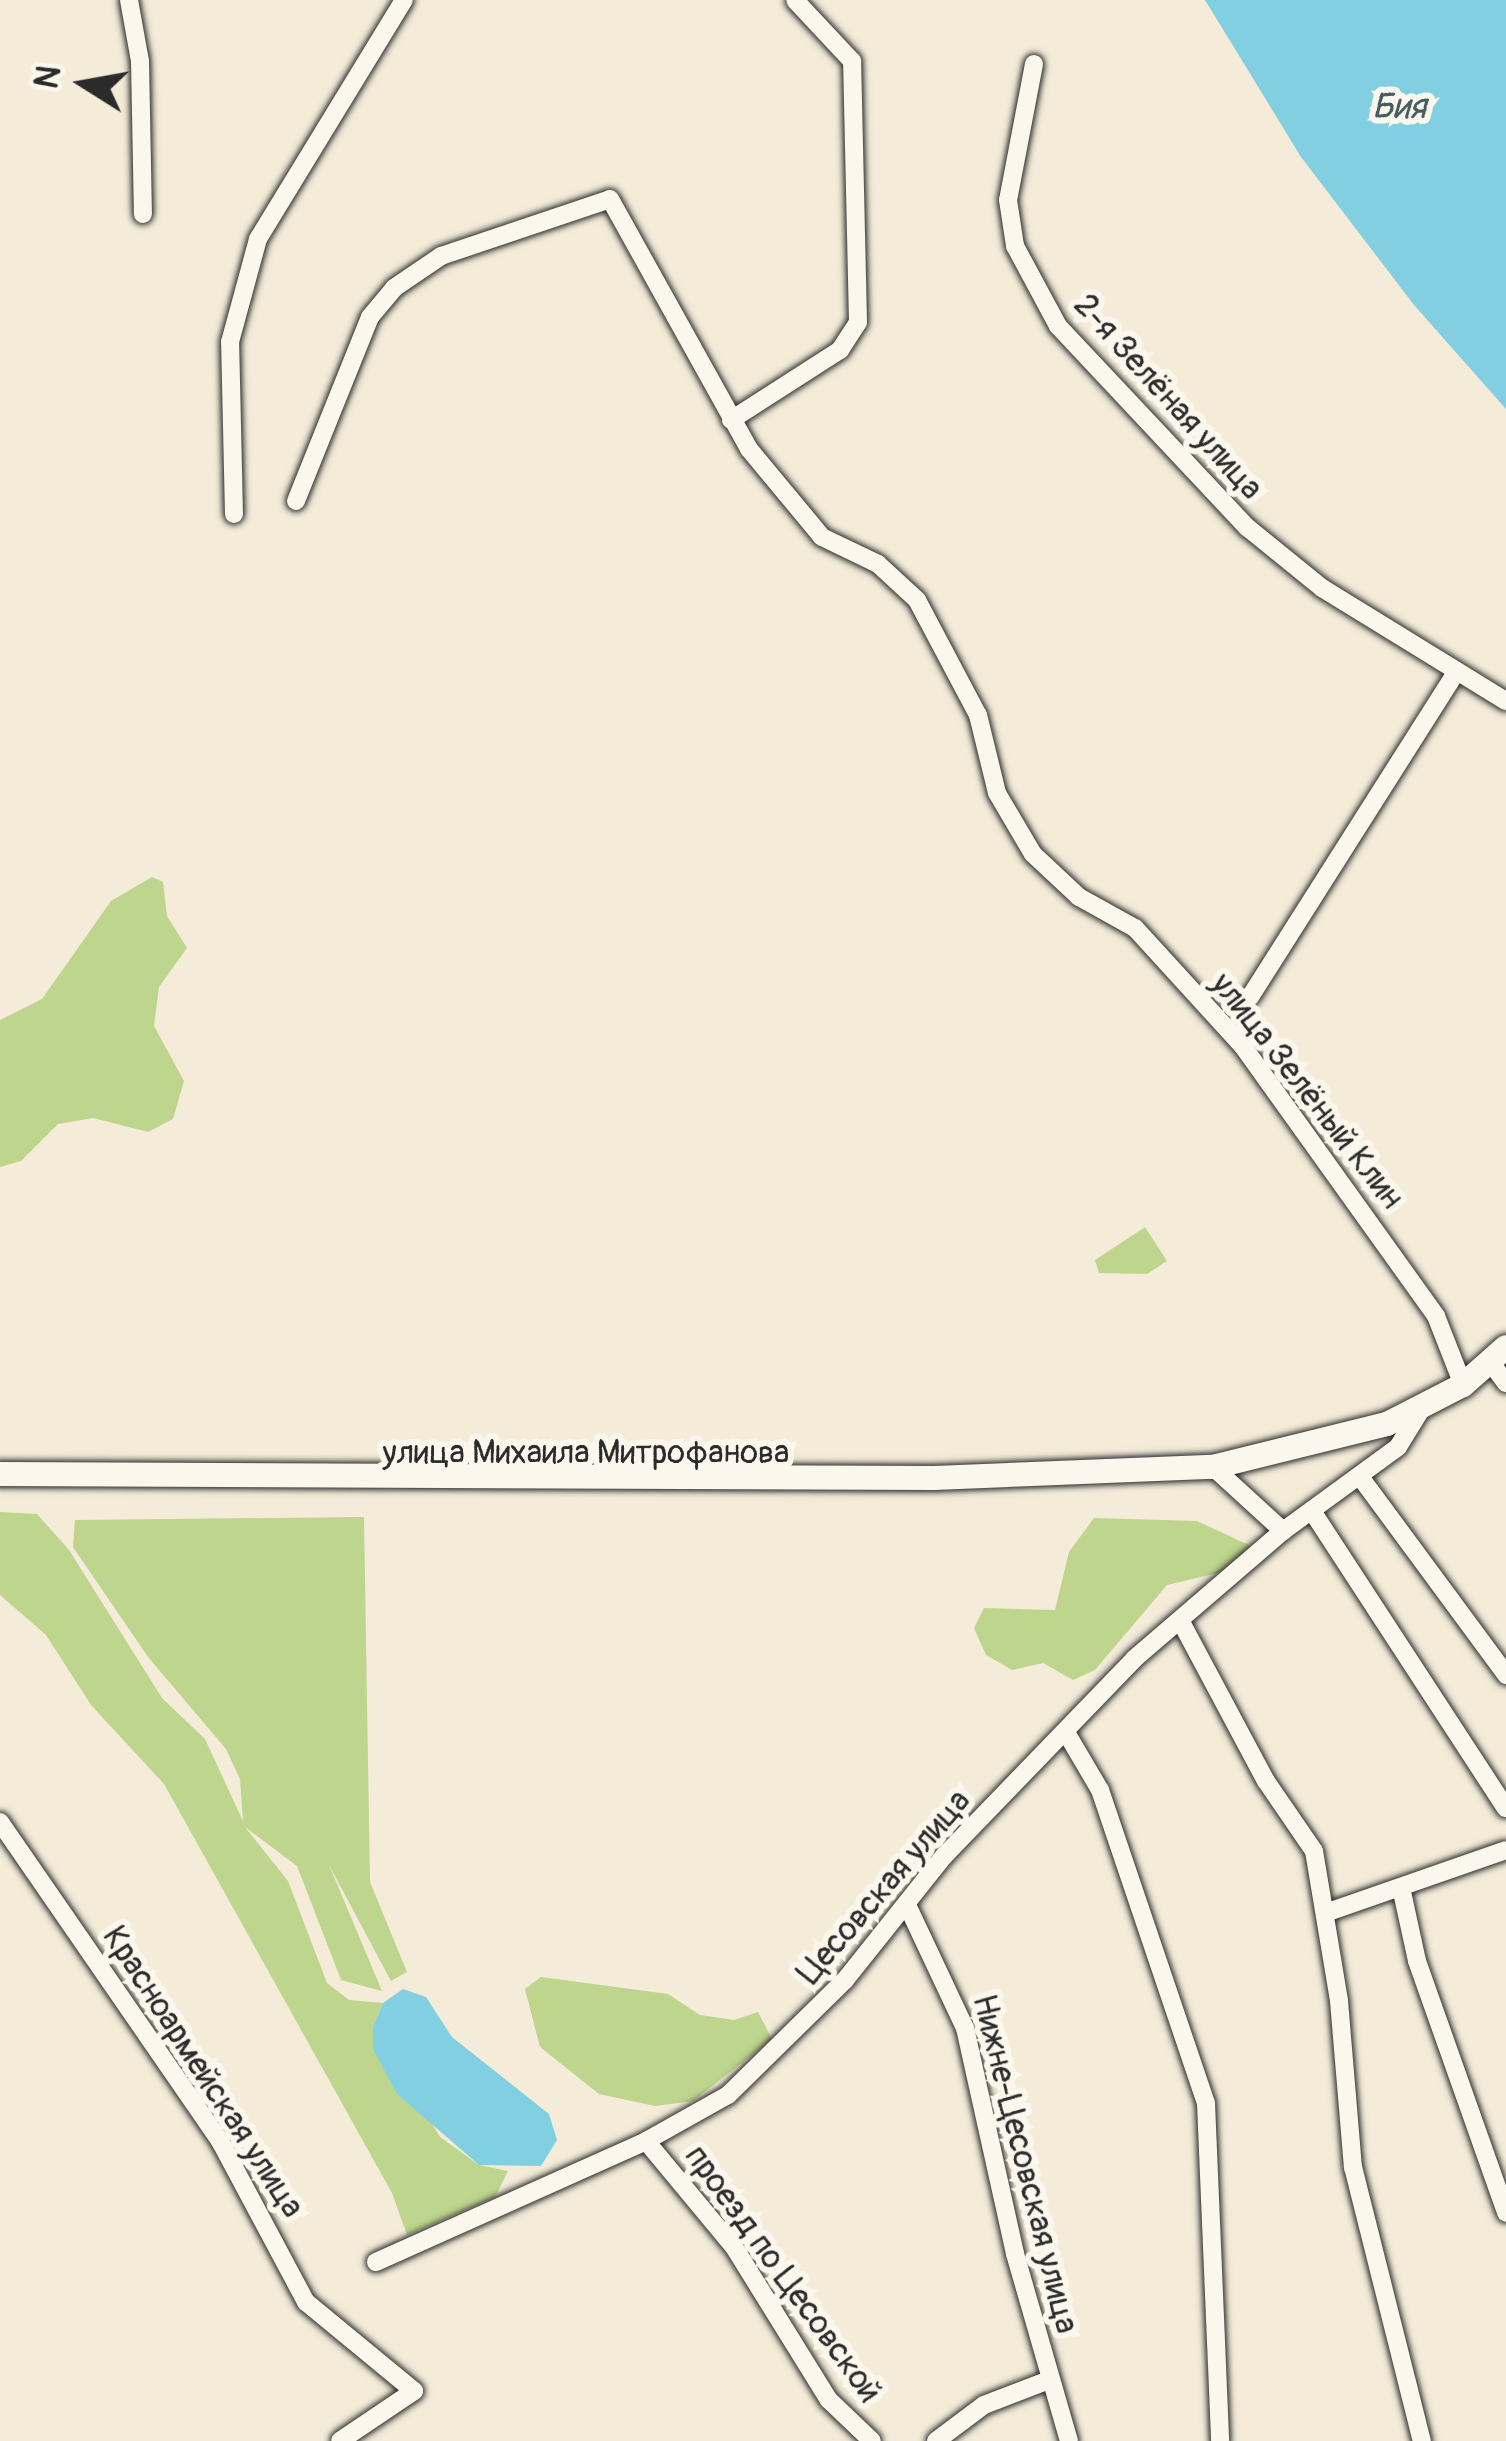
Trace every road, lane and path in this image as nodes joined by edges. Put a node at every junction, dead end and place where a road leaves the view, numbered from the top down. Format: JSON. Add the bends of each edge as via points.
{"nodes":[{"id":1,"x":129,"y":0,"type":"edge"},
{"id":2,"x":404,"y":0,"type":"edge"},
{"id":3,"x":795,"y":0,"type":"edge"},
{"id":4,"x":1034,"y":64,"type":"dead end"},
{"id":5,"x":143,"y":214,"type":"dead end"},
{"id":6,"x":731,"y":420,"type":"junction"},
{"id":7,"x":296,"y":501,"type":"dead end"},
{"id":8,"x":234,"y":514,"type":"dead end"},
{"id":9,"x":1454,"y":674,"type":"junction"},
{"id":10,"x":1506,"y":700,"type":"edge"},
{"id":11,"x":1250,"y":997,"type":"dead end"},
{"id":12,"x":1501,"y":1365,"type":"edge"},
{"id":13,"x":1463,"y":1385,"type":"junction"},
{"id":14,"x":1422,"y":1408,"type":"junction"},
{"id":15,"x":1214,"y":1468,"type":"junction"},
{"id":16,"x":1361,"y":1478,"type":"junction"},
{"id":17,"x":10,"y":1481,"type":"edge"},
{"id":18,"x":1314,"y":1514,"type":"junction"},
{"id":19,"x":1283,"y":1531,"type":"junction"},
{"id":20,"x":1181,"y":1622,"type":"junction"},
{"id":21,"x":1506,"y":1675,"type":"edge"},
{"id":22,"x":1067,"y":1735,"type":"junction"},
{"id":23,"x":1506,"y":1808,"type":"edge"},
{"id":24,"x":0,"y":1822,"type":"edge"},
{"id":25,"x":1506,"y":1850,"type":"edge"},
{"id":26,"x":1402,"y":1892,"type":"junction"},
{"id":27,"x":908,"y":1907,"type":"junction"},
{"id":28,"x":1328,"y":1912,"type":"junction"},
{"id":29,"x":646,"y":2141,"type":"junction"},
{"id":30,"x":1506,"y":2212,"type":"edge"},
{"id":31,"x":376,"y":2262,"type":"dead end"},
{"id":32,"x":1049,"y":2380,"type":"junction"},
{"id":33,"x":340,"y":2441,"type":"edge"},
{"id":34,"x":872,"y":2441,"type":"edge"},
{"id":35,"x":936,"y":2441,"type":"edge"},
{"id":36,"x":1070,"y":2441,"type":"edge"},
{"id":37,"x":1220,"y":2441,"type":"edge"},
{"id":38,"x":1422,"y":2441,"type":"edge"}],
"edges":[{"from":1,"to":5,"type":"street","via":[[140,61]]},
{"from":2,"to":8,"type":"street","via":[[275,201],[252,257],[228,365]]},
{"from":3,"to":6,"type":"street","via":[[852,61],[856,330],[840,350]]},
{"from":4,"to":9,"type":"street","name":"2-я Зелёная улица","via":[[1008,200],[1016,246],[1058,326],[1248,528],[1322,588]]},
{"from":6,"to":7,"type":"street","name":"улица Зелёный Клин","via":[[610,199],[441,256],[381,301],[313,444]]},
{"from":6,"to":13,"type":"street","name":"улица Зелёный Клин","via":[[822,536],[878,564],[916,600],[978,715],[998,794],[1033,854],[1079,897],[1135,928],[1242,1045],[1436,1316]]},
{"from":9,"to":10,"type":"street","name":"2-я Зелёная улица"},
{"from":9,"to":11,"type":"street"},
{"from":12,"to":13,"type":"main road","name":"улица Михаила Митрофанова"},
{"from":13,"to":14,"type":"main road","name":"улица Михаила Митрофанова"},
{"from":14,"to":15,"type":"main road","name":"улица Михаила Митрофанова","via":[[1334,1442]]},
{"from":14,"to":16,"type":"street","name":"Цесовская улица","via":[[1398,1448]]},
{"from":15,"to":17,"type":"main road","name":"улица Михаила Митрофанова","via":[[934,1478]]},
{"from":15,"to":19,"type":"street"},
{"from":16,"to":18,"type":"street","name":"Цесовская улица"},
{"from":16,"to":21,"type":"street"},
{"from":18,"to":19,"type":"street","name":"Цесовская улица"},
{"from":18,"to":23,"type":"street"},
{"from":19,"to":20,"type":"street","name":"Цесовская улица"},
{"from":20,"to":22,"type":"street","name":"Цесовская улица","via":[[1134,1659]]},
{"from":20,"to":28,"type":"street","via":[[1266,1781],[1309,1837]]},
{"from":22,"to":27,"type":"street","name":"Цесовская улица","via":[[944,1856]]},
{"from":22,"to":37,"type":"street","via":[[1100,1790],[1206,2103]]},
{"from":24,"to":33,"type":"street","name":"Красноармейская улица","via":[[220,2141],[306,2302],[414,2391]]},
{"from":25,"to":26,"type":"street"},
{"from":26,"to":28,"type":"street"},
{"from":26,"to":30,"type":"street","via":[[1417,1961]]},
{"from":27,"to":29,"type":"street","name":"Цесовская улица","via":[[776,2054],[728,2096]]},
{"from":27,"to":32,"type":"street","name":"Нижне-Цесовская улица","via":[[930,1938],[965,2028]]},
{"from":28,"to":38,"type":"street","via":[[1353,2168]]},
{"from":29,"to":31,"type":"street","name":"Цесовская улица"},
{"from":29,"to":34,"type":"street","name":"проезд по Цесовской","via":[[734,2247],[829,2400]]},
{"from":32,"to":35,"type":"street","via":[[984,2405]]},
{"from":32,"to":36,"type":"street","name":"Нижне-Цесовская улица"}]}
